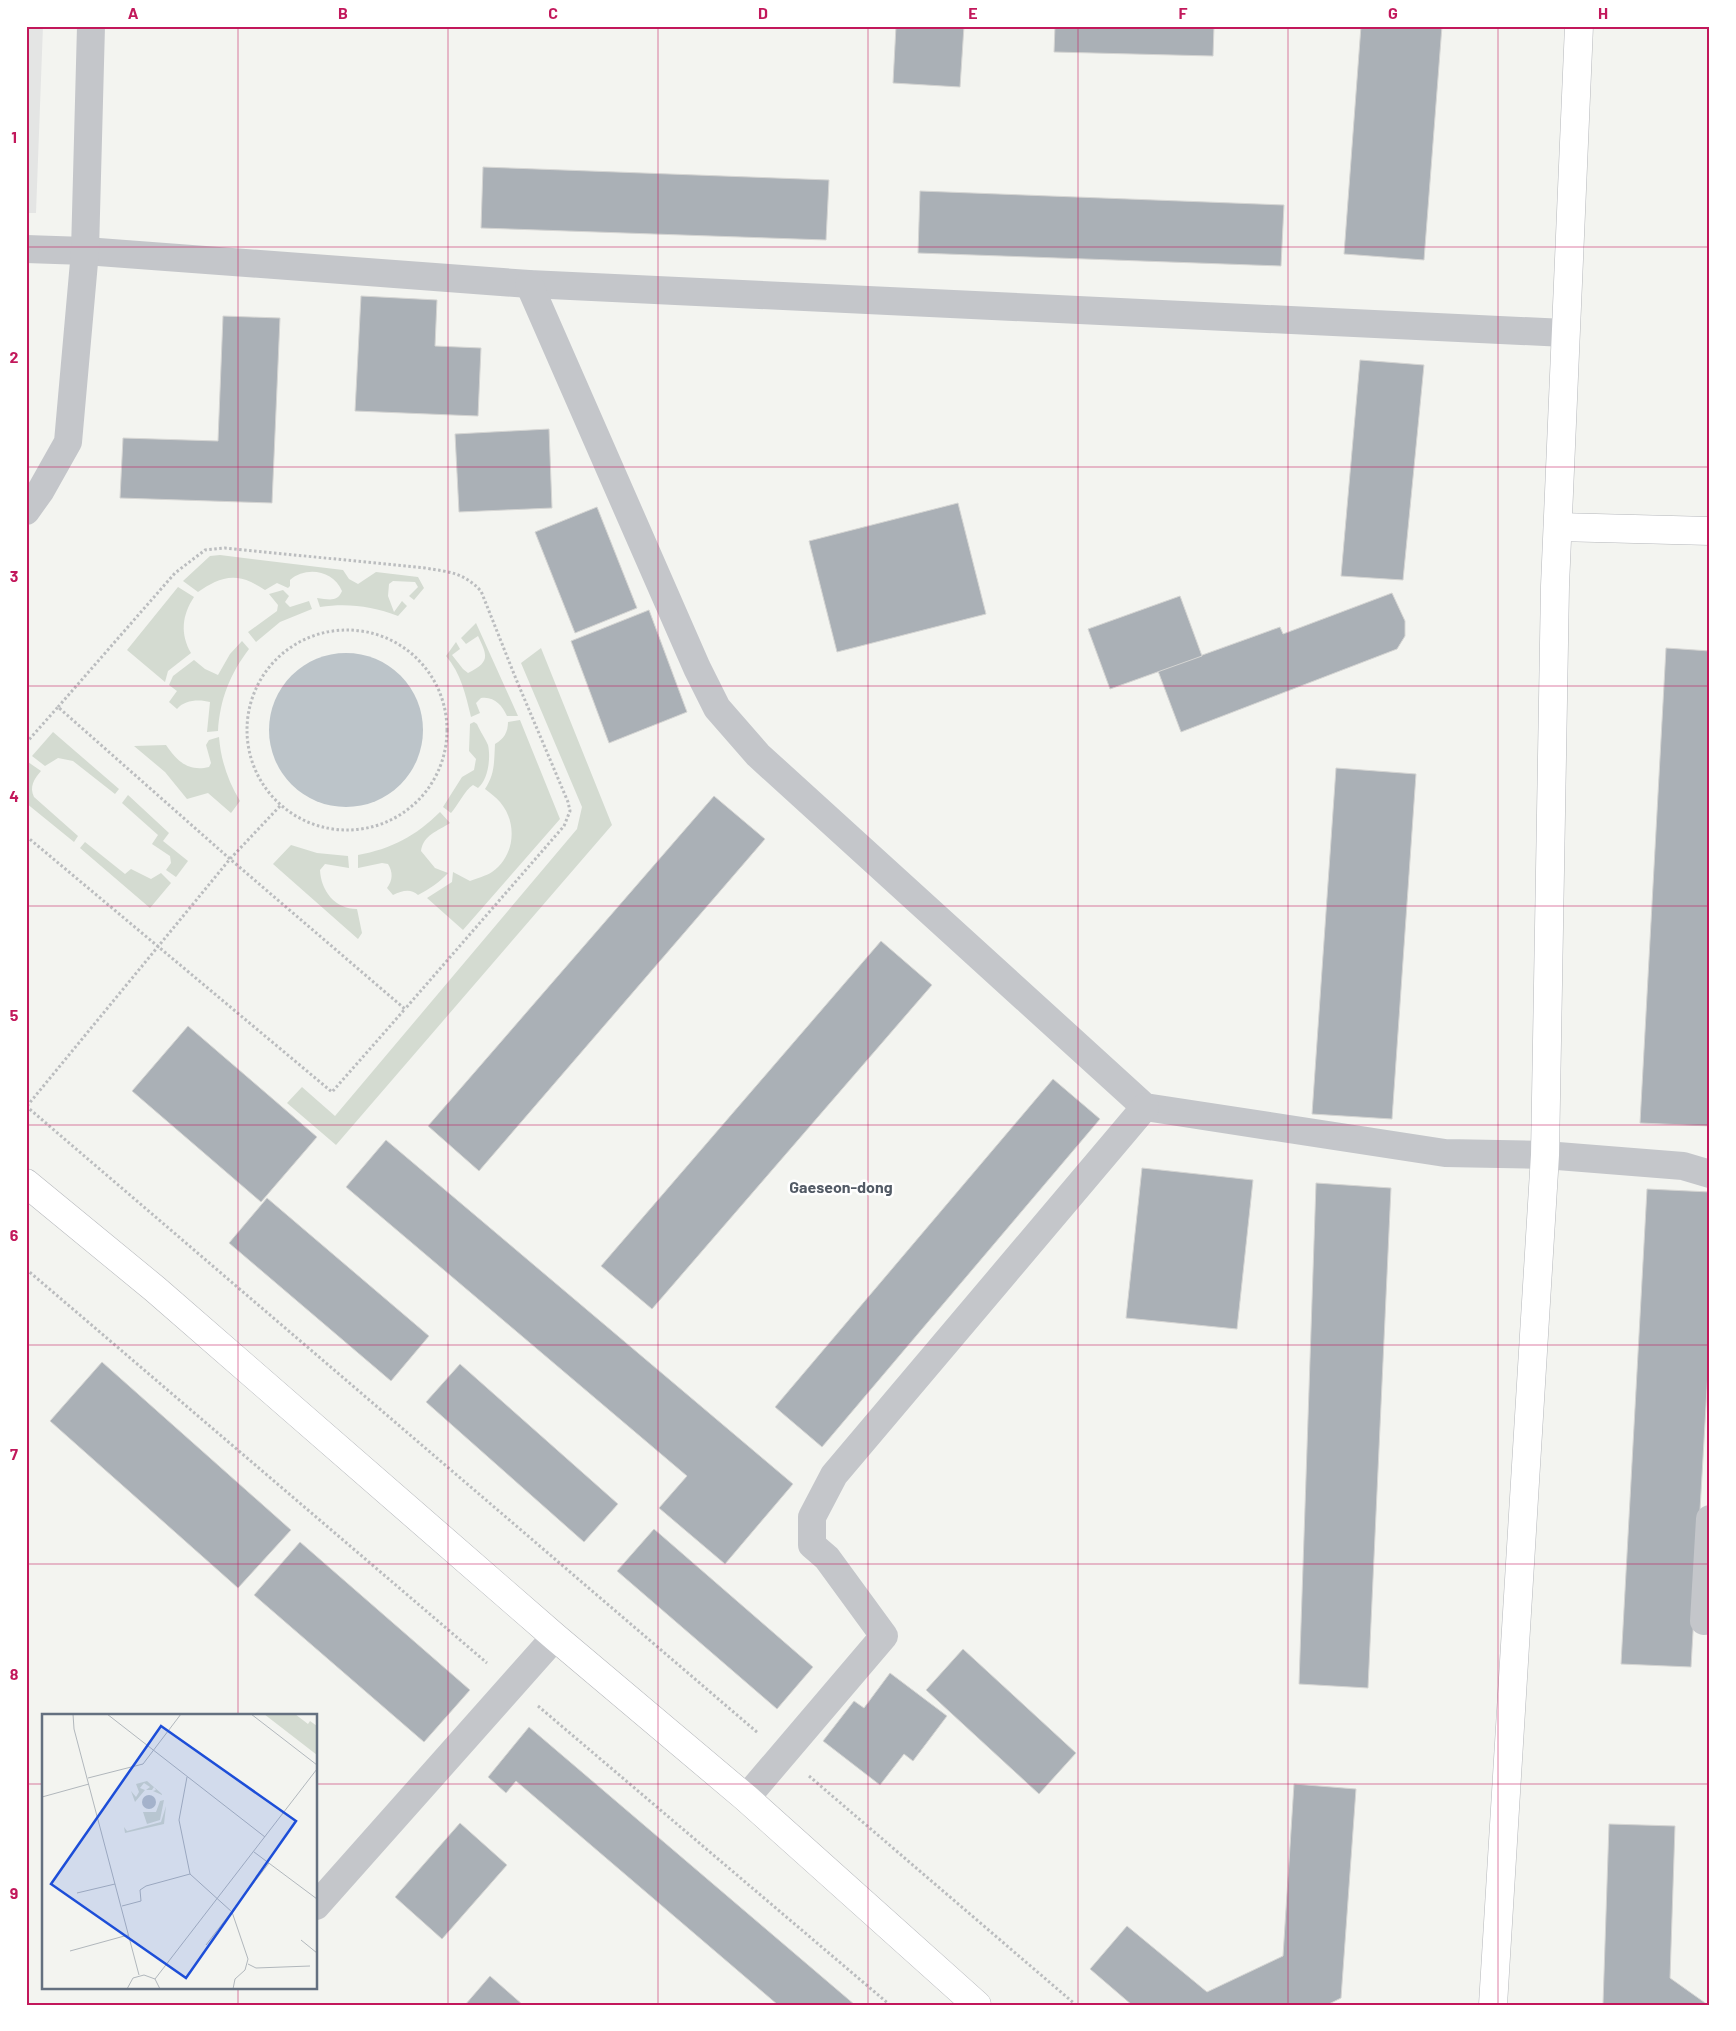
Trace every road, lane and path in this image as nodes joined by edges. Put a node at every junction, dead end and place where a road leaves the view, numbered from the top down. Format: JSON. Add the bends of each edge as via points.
{"nodes":[{"id":1,"x":91,"y":26,"type":"edge"},
{"id":2,"x":1578,"y":26,"type":"edge"},
{"id":3,"x":26,"y":249,"type":"edge"},
{"id":4,"x":85,"y":251,"type":"junction"},
{"id":5,"x":529,"y":284,"type":"junction"},
{"id":6,"x":1565,"y":333,"type":"junction"},
{"id":7,"x":26,"y":511,"type":"edge"},
{"id":8,"x":1558,"y":527,"type":"junction"},
{"id":9,"x":1710,"y":531,"type":"edge"},
{"id":10,"x":58,"y":707,"type":"junction"},
{"id":11,"x":26,"y":743,"type":"edge"},
{"id":12,"x":280,"y":806,"type":"junction"},
{"id":13,"x":26,"y":836,"type":"edge"},
{"id":14,"x":230,"y":859,"type":"junction"},
{"id":15,"x":159,"y":947,"type":"junction"},
{"id":16,"x":405,"y":1009,"type":"junction"},
{"id":17,"x":27,"y":1106,"type":"edge"},
{"id":18,"x":1145,"y":1107,"type":"junction"},
{"id":19,"x":1545,"y":1155,"type":"junction"},
{"id":20,"x":1710,"y":1174,"type":"edge"},
{"id":21,"x":26,"y":1183,"type":"edge"},
{"id":22,"x":26,"y":1269,"type":"edge"},
{"id":23,"x":1710,"y":1520,"type":"edge"},
{"id":24,"x":1704,"y":1621,"type":"dead end"},
{"id":25,"x":555,"y":1637,"type":"junction"},
{"id":26,"x":513,"y":1686,"type":"junction"},
{"id":27,"x":783,"y":1754,"type":"junction"},
{"id":28,"x":746,"y":1798,"type":"junction"},
{"id":29,"x":318,"y":1904,"type":"edge"},
{"id":30,"x":976,"y":2004,"type":"edge"},
{"id":31,"x":890,"y":2005,"type":"edge"},
{"id":32,"x":1076,"y":2005,"type":"edge"},
{"id":33,"x":1493,"y":2005,"type":"edge"}],
"edges":[{"from":1,"to":4,"type":"street"},
{"from":2,"to":6,"type":"main road"},
{"from":3,"to":4,"type":"street"},
{"from":4,"to":5,"type":"street"},
{"from":4,"to":7,"type":"street","via":[[68,442]]},
{"from":5,"to":6,"type":"street"},
{"from":5,"to":18,"type":"street","via":[[717,708],[758,755]]},
{"from":6,"to":8,"type":"main road"},
{"from":8,"to":9,"type":"main road"},
{"from":8,"to":19,"type":"main road","via":[[1554,586]]},
{"from":10,"to":11,"type":"path"},
{"from":10,"to":14,"type":"path"},
{"from":10,"to":16,"type":"path","via":[[175,573],[205,550],[225,548],[425,568],[458,573],[472,581],[481,591],[570,812],[560,832]]},
{"from":12,"to":12,"type":"path","via":[[255,772],[246,731],[255,689],[271,665],[305,639],[346,630],[389,639],[423,664],[438,688],[447,730],[443,758],[423,796],[388,822],[361,830],[319,827],[292,816]]},
{"from":12,"to":14,"type":"path"},
{"from":13,"to":15,"type":"path"},
{"from":14,"to":15,"type":"path"},
{"from":14,"to":16,"type":"path"},
{"from":15,"to":16,"type":"path","via":[[332,1092]]},
{"from":15,"to":17,"type":"path"},
{"from":17,"to":27,"type":"path"},
{"from":18,"to":19,"type":"street","via":[[1445,1153]]},
{"from":18,"to":27,"type":"street","via":[[834,1476],[812,1517],[812,1545],[826,1558],[884,1636]]},
{"from":19,"to":20,"type":"street","via":[[1683,1166]]},
{"from":19,"to":33,"type":"main road"},
{"from":21,"to":25,"type":"main road","via":[[155,1289]]},
{"from":22,"to":26,"type":"path"},
{"from":23,"to":24,"type":"street"},
{"from":25,"to":26,"type":"street"},
{"from":25,"to":28,"type":"main road"},
{"from":26,"to":29,"type":"street"},
{"from":26,"to":31,"type":"path"},
{"from":27,"to":28,"type":"street"},
{"from":27,"to":32,"type":"path"},
{"from":28,"to":30,"type":"main road"}]}
